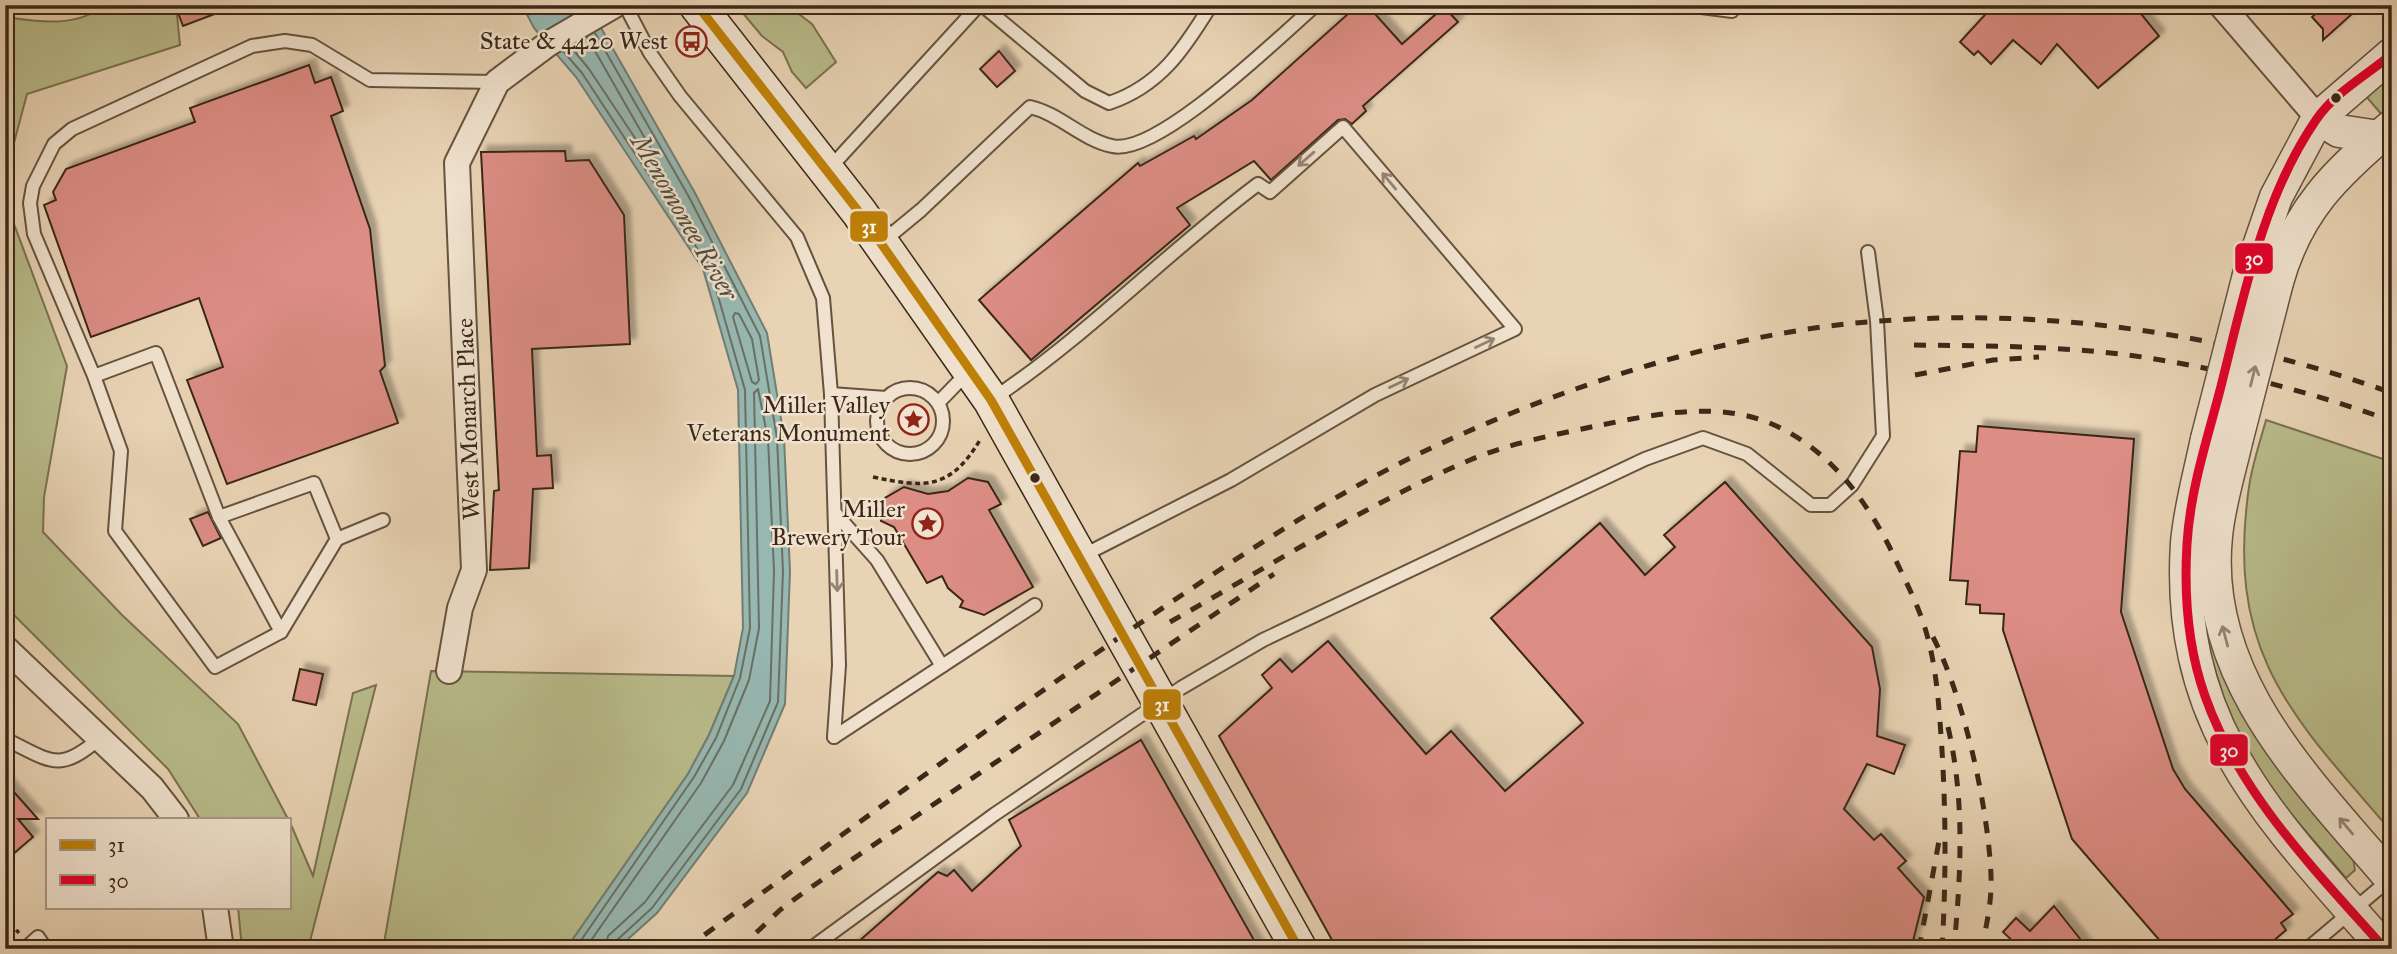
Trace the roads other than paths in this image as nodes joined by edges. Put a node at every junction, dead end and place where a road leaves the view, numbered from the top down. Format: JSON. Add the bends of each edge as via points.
{"nodes":[{"id":1,"x":698,"y":5,"type":"edge"},
{"id":2,"x":980,"y":5,"type":"edge"},
{"id":3,"x":1210,"y":5,"type":"edge"},
{"id":4,"x":1316,"y":5,"type":"edge"},
{"id":5,"x":1686,"y":5,"type":"edge"},
{"id":6,"x":2221,"y":5,"type":"edge"},
{"id":7,"x":616,"y":7,"type":"edge"},
{"id":8,"x":1731,"y":11,"type":"dead end"},
{"id":9,"x":2392,"y":54,"type":"edge"},
{"id":10,"x":497,"y":82,"type":"junction"},
{"id":11,"x":2318,"y":118,"type":"junction"},
{"id":12,"x":2385,"y":131,"type":"edge"},
{"id":13,"x":828,"y":170,"type":"junction"},
{"id":14,"x":2305,"y":214,"type":"junction"},
{"id":15,"x":881,"y":243,"type":"junction"},
{"id":16,"x":1868,"y":252,"type":"dead end"},
{"id":17,"x":2263,"y":279,"type":"junction"},
{"id":18,"x":970,"y":371,"type":"junction"},
{"id":19,"x":94,"y":376,"type":"junction"},
{"id":20,"x":831,"y":394,"type":"junction"},
{"id":21,"x":886,"y":398,"type":"junction"},
{"id":22,"x":991,"y":400,"type":"junction"},
{"id":23,"x":938,"y":403,"type":"junction"},
{"id":24,"x":2222,"y":441,"type":"junction"},
{"id":25,"x":835,"y":513,"type":"junction"},
{"id":26,"x":219,"y":517,"type":"junction"},
{"id":27,"x":383,"y":520,"type":"dead end"},
{"id":28,"x":337,"y":539,"type":"junction"},
{"id":29,"x":1079,"y":557,"type":"junction"},
{"id":30,"x":1035,"y":605,"type":"dead end"},
{"id":31,"x":281,"y":632,"type":"junction"},
{"id":32,"x":5,"y":648,"type":"edge"},
{"id":33,"x":942,"y":666,"type":"junction"},
{"id":34,"x":449,"y":671,"type":"dead end"},
{"id":35,"x":1161,"y":702,"type":"junction"},
{"id":36,"x":100,"y":738,"type":"junction"},
{"id":37,"x":5,"y":739,"type":"edge"},
{"id":38,"x":175,"y":818,"type":"edge"},
{"id":39,"x":2391,"y":879,"type":"edge"},
{"id":40,"x":215,"y":908,"type":"edge"},
{"id":41,"x":2351,"y":910,"type":"junction"},
{"id":42,"x":2308,"y":948,"type":"edge"},
{"id":43,"x":25,"y":949,"type":"edge"},
{"id":44,"x":46,"y":949,"type":"edge"},
{"id":45,"x":222,"y":949,"type":"edge"},
{"id":46,"x":810,"y":949,"type":"edge"},
{"id":47,"x":1299,"y":949,"type":"edge"},
{"id":48,"x":2385,"y":949,"type":"edge"}],
"edges":[{"from":1,"to":13,"type":"main road"},
{"from":2,"to":3,"type":"lane","via":[[1085,91],[1109,103],[1134,95],[1172,63]]},
{"from":2,"to":13,"type":"lane"},
{"from":4,"to":15,"type":"lane","via":[[1178,122],[1133,146],[1112,147],[1074,130],[1047,111],[1030,107]]},
{"from":5,"to":8,"type":"lane"},
{"from":6,"to":11,"type":"street"},
{"from":7,"to":10,"type":"street","via":[[548,44]]},
{"from":7,"to":20,"type":"lane","via":[[680,96],[797,237],[823,298]]},
{"from":9,"to":11,"type":"street"},
{"from":10,"to":19,"type":"lane","via":[[370,80],[312,45],[285,41],[252,46],[72,129],[54,144],[33,186],[30,203],[34,234]]},
{"from":10,"to":34,"type":"street","name":"West Monarch Place","via":[[457,163],[474,570],[460,608]]},
{"from":11,"to":12,"type":"street","via":[[2339,131]]},
{"from":11,"to":14,"type":"street","via":[[2325,150],[2307,187]]},
{"from":11,"to":17,"type":"street","via":[[2276,197]]},
{"from":12,"to":14,"type":"street","via":[[2343,168]]},
{"from":13,"to":15,"type":"main road"},
{"from":14,"to":17,"type":"street"},
{"from":15,"to":18,"type":"main road"},
{"from":16,"to":35,"type":"lane","via":[[1883,436],[1852,485],[1830,505],[1811,505],[1747,454],[1703,438],[1645,459],[1267,637]]},
{"from":17,"to":24,"type":"street","bridge":true},
{"from":18,"to":22,"type":"main road"},
{"from":18,"to":23,"type":"lane"},
{"from":19,"to":26,"type":"lane","via":[[156,353]]},
{"from":19,"to":31,"type":"lane","via":[[121,451],[115,531],[215,667]]},
{"from":20,"to":21,"type":"lane"},
{"from":20,"to":25,"type":"lane"},
{"from":21,"to":23,"type":"lane","via":[[913,388]]},
{"from":21,"to":23,"type":"lane","via":[[877,419],[879,430],[884,441],[903,453],[934,444],[943,423]]},
{"from":22,"to":29,"type":"main road"},
{"from":29,"to":22,"type":"lane","one_way":true,"via":[[1231,480],[1375,395],[1515,329],[1343,127],[1270,191],[1258,184],[1054,355]]},
{"from":39,"to":24,"type":"street","one_way":true,"via":[[2277,741],[2232,659],[2215,564]]},
{"from":24,"to":41,"type":"street","via":[[2191,516],[2186,572],[2190,631],[2204,693],[2225,748],[2250,787]]},
{"from":25,"to":33,"type":"lane","via":[[877,560]]},
{"from":25,"to":33,"type":"lane","one_way":true,"via":[[839,665],[834,737]]},
{"from":26,"to":28,"type":"lane","via":[[314,483]]},
{"from":26,"to":31,"type":"lane"},
{"from":27,"to":28,"type":"lane"},
{"from":28,"to":31,"type":"lane"},
{"from":29,"to":35,"type":"main road"},
{"from":30,"to":33,"type":"lane"},
{"from":32,"to":36,"type":"street"},
{"from":35,"to":46,"type":"lane","via":[[995,814]]},
{"from":35,"to":47,"type":"main road"},
{"from":36,"to":37,"type":"lane","via":[[72,760],[59,762]]},
{"from":36,"to":38,"type":"street","via":[[152,788]]},
{"from":39,"to":41,"type":"lane"},
{"from":40,"to":45,"type":"street"},
{"from":41,"to":42,"type":"lane"},
{"from":41,"to":48,"type":"street"},
{"from":43,"to":44,"type":"lane","via":[[38,937]]}]}
